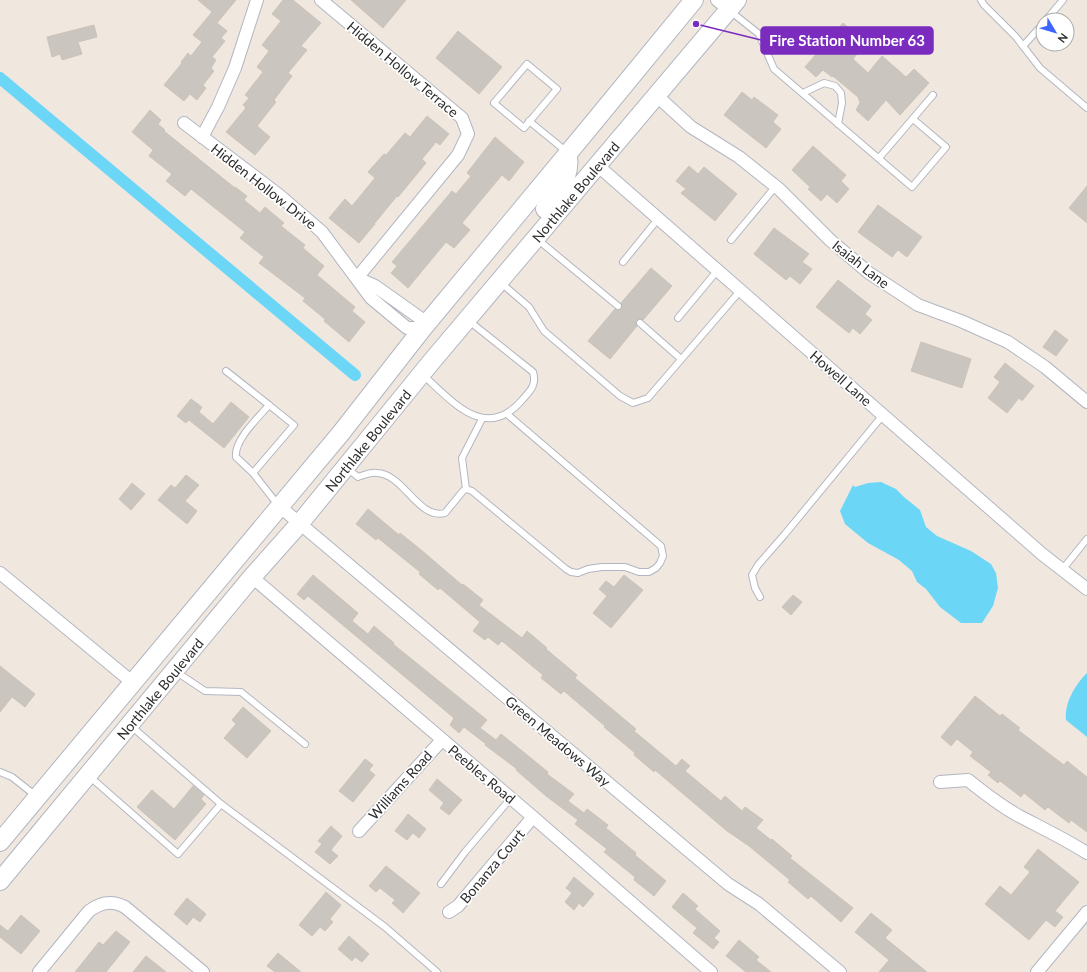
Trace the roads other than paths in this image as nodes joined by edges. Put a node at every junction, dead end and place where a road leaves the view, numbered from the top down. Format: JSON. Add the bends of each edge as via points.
{"nodes":[{"id":1,"x":257,"y":0,"type":"edge"},
{"id":2,"x":321,"y":0,"type":"edge"},
{"id":3,"x":694,"y":0,"type":"edge"},
{"id":4,"x":981,"y":0,"type":"edge"},
{"id":5,"x":1063,"y":0,"type":"edge"},
{"id":6,"x":728,"y":3,"type":"edge"},
{"id":7,"x":1053,"y":12,"type":"edge"},
{"id":8,"x":1035,"y":33,"type":"edge"},
{"id":9,"x":1023,"y":46,"type":"junction"},
{"id":10,"x":803,"y":93,"type":"junction"},
{"id":11,"x":656,"y":95,"type":"junction"},
{"id":12,"x":933,"y":95,"type":"dead end"},
{"id":13,"x":1087,"y":108,"type":"edge"},
{"id":14,"x":913,"y":119,"type":"junction"},
{"id":15,"x":529,"y":121,"type":"junction"},
{"id":16,"x":184,"y":124,"type":"dead end"},
{"id":17,"x":838,"y":124,"type":"junction"},
{"id":18,"x":202,"y":137,"type":"junction"},
{"id":19,"x":568,"y":154,"type":"junction"},
{"id":20,"x":879,"y":158,"type":"junction"},
{"id":21,"x":597,"y":165,"type":"junction"},
{"id":22,"x":776,"y":186,"type":"junction"},
{"id":23,"x":658,"y":219,"type":"junction"},
{"id":24,"x":536,"y":238,"type":"junction"},
{"id":25,"x":731,"y":240,"type":"dead end"},
{"id":26,"x":623,"y":262,"type":"dead end"},
{"id":27,"x":717,"y":271,"type":"junction"},
{"id":28,"x":357,"y":278,"type":"junction"},
{"id":29,"x":500,"y":280,"type":"junction"},
{"id":30,"x":740,"y":291,"type":"junction"},
{"id":31,"x":618,"y":306,"type":"dead end"},
{"id":32,"x":678,"y":318,"type":"dead end"},
{"id":33,"x":467,"y":320,"type":"junction"},
{"id":34,"x":640,"y":323,"type":"dead end"},
{"id":35,"x":423,"y":328,"type":"junction"},
{"id":36,"x":681,"y":359,"type":"junction"},
{"id":37,"x":427,"y":368,"type":"junction"},
{"id":38,"x":226,"y":371,"type":"dead end"},
{"id":39,"x":1087,"y":402,"type":"edge"},
{"id":40,"x":269,"y":405,"type":"junction"},
{"id":41,"x":507,"y":414,"type":"junction"},
{"id":42,"x":883,"y":415,"type":"junction"},
{"id":43,"x":482,"y":418,"type":"junction"},
{"id":44,"x":346,"y":467,"type":"junction"},
{"id":45,"x":253,"y":473,"type":"junction"},
{"id":46,"x":466,"y":489,"type":"junction"},
{"id":47,"x":279,"y":506,"type":"junction"},
{"id":48,"x":300,"y":523,"type":"junction"},
{"id":49,"x":1087,"y":539,"type":"edge"},
{"id":50,"x":1062,"y":570,"type":"junction"},
{"id":51,"x":0,"y":573,"type":"edge"},
{"id":52,"x":252,"y":577,"type":"junction"},
{"id":53,"x":1087,"y":589,"type":"edge"},
{"id":54,"x":760,"y":597,"type":"dead end"},
{"id":55,"x":174,"y":671,"type":"junction"},
{"id":56,"x":132,"y":682,"type":"junction"},
{"id":57,"x":130,"y":724,"type":"junction"},
{"id":58,"x":442,"y":740,"type":"junction"},
{"id":59,"x":305,"y":744,"type":"dead end"},
{"id":60,"x":0,"y":772,"type":"edge"},
{"id":61,"x":88,"y":775,"type":"junction"},
{"id":62,"x":940,"y":782,"type":"dead end"},
{"id":63,"x":37,"y":797,"type":"junction"},
{"id":64,"x":511,"y":798,"type":"junction"},
{"id":65,"x":221,"y":804,"type":"junction"},
{"id":66,"x":533,"y":817,"type":"junction"},
{"id":67,"x":359,"y":831,"type":"dead end"},
{"id":68,"x":0,"y":842,"type":"edge"},
{"id":69,"x":1087,"y":853,"type":"edge"},
{"id":70,"x":0,"y":881,"type":"edge"},
{"id":71,"x":441,"y":884,"type":"dead end"},
{"id":72,"x":449,"y":912,"type":"dead end"},
{"id":73,"x":1087,"y":912,"type":"edge"},
{"id":74,"x":39,"y":972,"type":"edge"},
{"id":75,"x":203,"y":972,"type":"edge"},
{"id":76,"x":437,"y":972,"type":"edge"},
{"id":77,"x":710,"y":972,"type":"edge"},
{"id":78,"x":840,"y":972,"type":"edge"},
{"id":79,"x":1037,"y":972,"type":"edge"}],
"edges":[{"from":1,"to":18,"type":"street","name":"Hidden Hollow Drive","via":[[235,68]]},
{"from":2,"to":28,"type":"street","name":"Hidden Hollow Terrace","via":[[462,118],[468,134],[458,155]]},
{"from":3,"to":19,"type":"main road","name":"Northlake Boulevard"},
{"from":4,"to":9,"type":"lane"},
{"from":5,"to":7,"type":"lane"},
{"from":6,"to":10,"type":"lane","via":[[759,34],[774,69]]},
{"from":6,"to":11,"type":"main road","name":"Northlake Boulevard"},
{"from":8,"to":9,"type":"lane"},
{"from":9,"to":13,"type":"lane","via":[[1040,68]]},
{"from":10,"to":17,"type":"lane"},
{"from":10,"to":17,"type":"lane","via":[[824,83],[835,86],[841,93],[842,103]]},
{"from":11,"to":21,"type":"main road","name":"Northlake Boulevard"},
{"from":11,"to":22,"type":"street","name":"Isaiah Lane","via":[[691,127],[739,157]]},
{"from":12,"to":14,"type":"lane"},
{"from":14,"to":20,"type":"lane"},
{"from":14,"to":20,"type":"lane","via":[[946,147],[912,187]]},
{"from":15,"to":15,"type":"lane","via":[[557,89],[527,64],[494,103],[524,128]]},
{"from":15,"to":19,"type":"lane"},
{"from":16,"to":18,"type":"street"},
{"from":17,"to":20,"type":"lane"},
{"from":18,"to":28,"type":"street","name":"Hidden Hollow Drive","via":[[279,195],[322,232]]},
{"from":19,"to":29,"type":"main road","via":[[570,165],[562,186],[506,261]]},
{"from":19,"to":35,"type":"main road","name":"Northlake Boulevard"},
{"from":21,"to":23,"type":"street","name":"Howell Lane"},
{"from":21,"to":24,"type":"main road","name":"Northlake Boulevard"},
{"from":22,"to":25,"type":"lane"},
{"from":22,"to":39,"type":"street","name":"Isaiah Lane","via":[[830,240],[869,273],[918,305],[1008,342],[1045,367]]},
{"from":23,"to":26,"type":"lane"},
{"from":23,"to":27,"type":"street","name":"Howell Lane"},
{"from":24,"to":29,"type":"main road","name":"Northlake Boulevard"},
{"from":24,"to":31,"type":"lane"},
{"from":27,"to":30,"type":"street","name":"Howell Lane"},
{"from":27,"to":32,"type":"lane"},
{"from":28,"to":35,"type":"street","name":"Hidden Hollow Drive","via":[[371,298],[406,328]]},
{"from":29,"to":33,"type":"main road","name":"Northlake Boulevard"},
{"from":29,"to":36,"type":"lane","via":[[529,307],[544,331],[620,396],[634,403],[648,398]]},
{"from":30,"to":36,"type":"lane"},
{"from":30,"to":42,"type":"street","name":"Howell Lane"},
{"from":33,"to":37,"type":"main road","name":"Northlake Boulevard"},
{"from":33,"to":41,"type":"lane","via":[[533,372],[535,378],[532,389]]},
{"from":34,"to":36,"type":"lane"},
{"from":35,"to":37,"type":"main road","via":[[430,345]]},
{"from":35,"to":47,"type":"main road","name":"Northlake Boulevard","via":[[341,433]]},
{"from":37,"to":43,"type":"lane","via":[[455,404]]},
{"from":37,"to":44,"type":"main road","name":"Northlake Boulevard"},
{"from":38,"to":40,"type":"lane"},
{"from":40,"to":45,"type":"lane","via":[[240,440],[235,452],[236,457]]},
{"from":40,"to":45,"type":"lane","via":[[294,425]]},
{"from":41,"to":43,"type":"lane","via":[[495,419]]},
{"from":41,"to":46,"type":"lane","via":[[661,546],[663,556],[660,563],[649,572],[615,566],[571,572],[476,494]]},
{"from":42,"to":50,"type":"street","name":"Howell Lane"},
{"from":42,"to":54,"type":"lane","via":[[758,565],[752,575]]},
{"from":43,"to":46,"type":"lane","via":[[462,458]]},
{"from":44,"to":46,"type":"lane","via":[[358,477],[377,473],[390,477],[427,510],[438,514],[445,513]]},
{"from":44,"to":48,"type":"main road","name":"Northlake Boulevard"},
{"from":45,"to":47,"type":"lane"},
{"from":47,"to":48,"type":"street","name":"Green Meadows Way"},
{"from":47,"to":56,"type":"main road","name":"Northlake Boulevard"},
{"from":48,"to":52,"type":"main road","name":"Northlake Boulevard"},
{"from":48,"to":78,"type":"street","name":"Green Meadows Way","via":[[728,884],[759,904]]},
{"from":49,"to":50,"type":"lane"},
{"from":50,"to":53,"type":"street","name":"Howell Lane"},
{"from":51,"to":56,"type":"street"},
{"from":52,"to":55,"type":"main road","name":"Northlake Boulevard"},
{"from":52,"to":58,"type":"street","name":"Peebles Road"},
{"from":55,"to":57,"type":"main road","name":"Northlake Boulevard"},
{"from":55,"to":59,"type":"lane","via":[[205,690],[241,692]]},
{"from":56,"to":63,"type":"main road","name":"Northlake Boulevard"},
{"from":57,"to":61,"type":"main road","name":"Northlake Boulevard"},
{"from":57,"to":65,"type":"lane"},
{"from":58,"to":64,"type":"street","name":"Peebles Road"},
{"from":58,"to":67,"type":"street","name":"Williams Road"},
{"from":60,"to":63,"type":"lane","via":[[12,777]]},
{"from":61,"to":65,"type":"lane","via":[[178,854]]},
{"from":61,"to":70,"type":"main road","name":"Northlake Boulevard"},
{"from":62,"to":69,"type":"street","via":[[968,780],[1018,815]]},
{"from":63,"to":68,"type":"main road","name":"Northlake Boulevard"},
{"from":64,"to":66,"type":"street","name":"Peebles Road"},
{"from":64,"to":71,"type":"lane"},
{"from":65,"to":76,"type":"lane","via":[[385,927]]},
{"from":66,"to":72,"type":"street","name":"Bonanza Court","via":[[458,906]]},
{"from":66,"to":77,"type":"street","name":"Peebles Road"},
{"from":73,"to":79,"type":"street"},
{"from":74,"to":75,"type":"street","via":[[90,911],[96,906],[110,902],[126,907]]}]}
